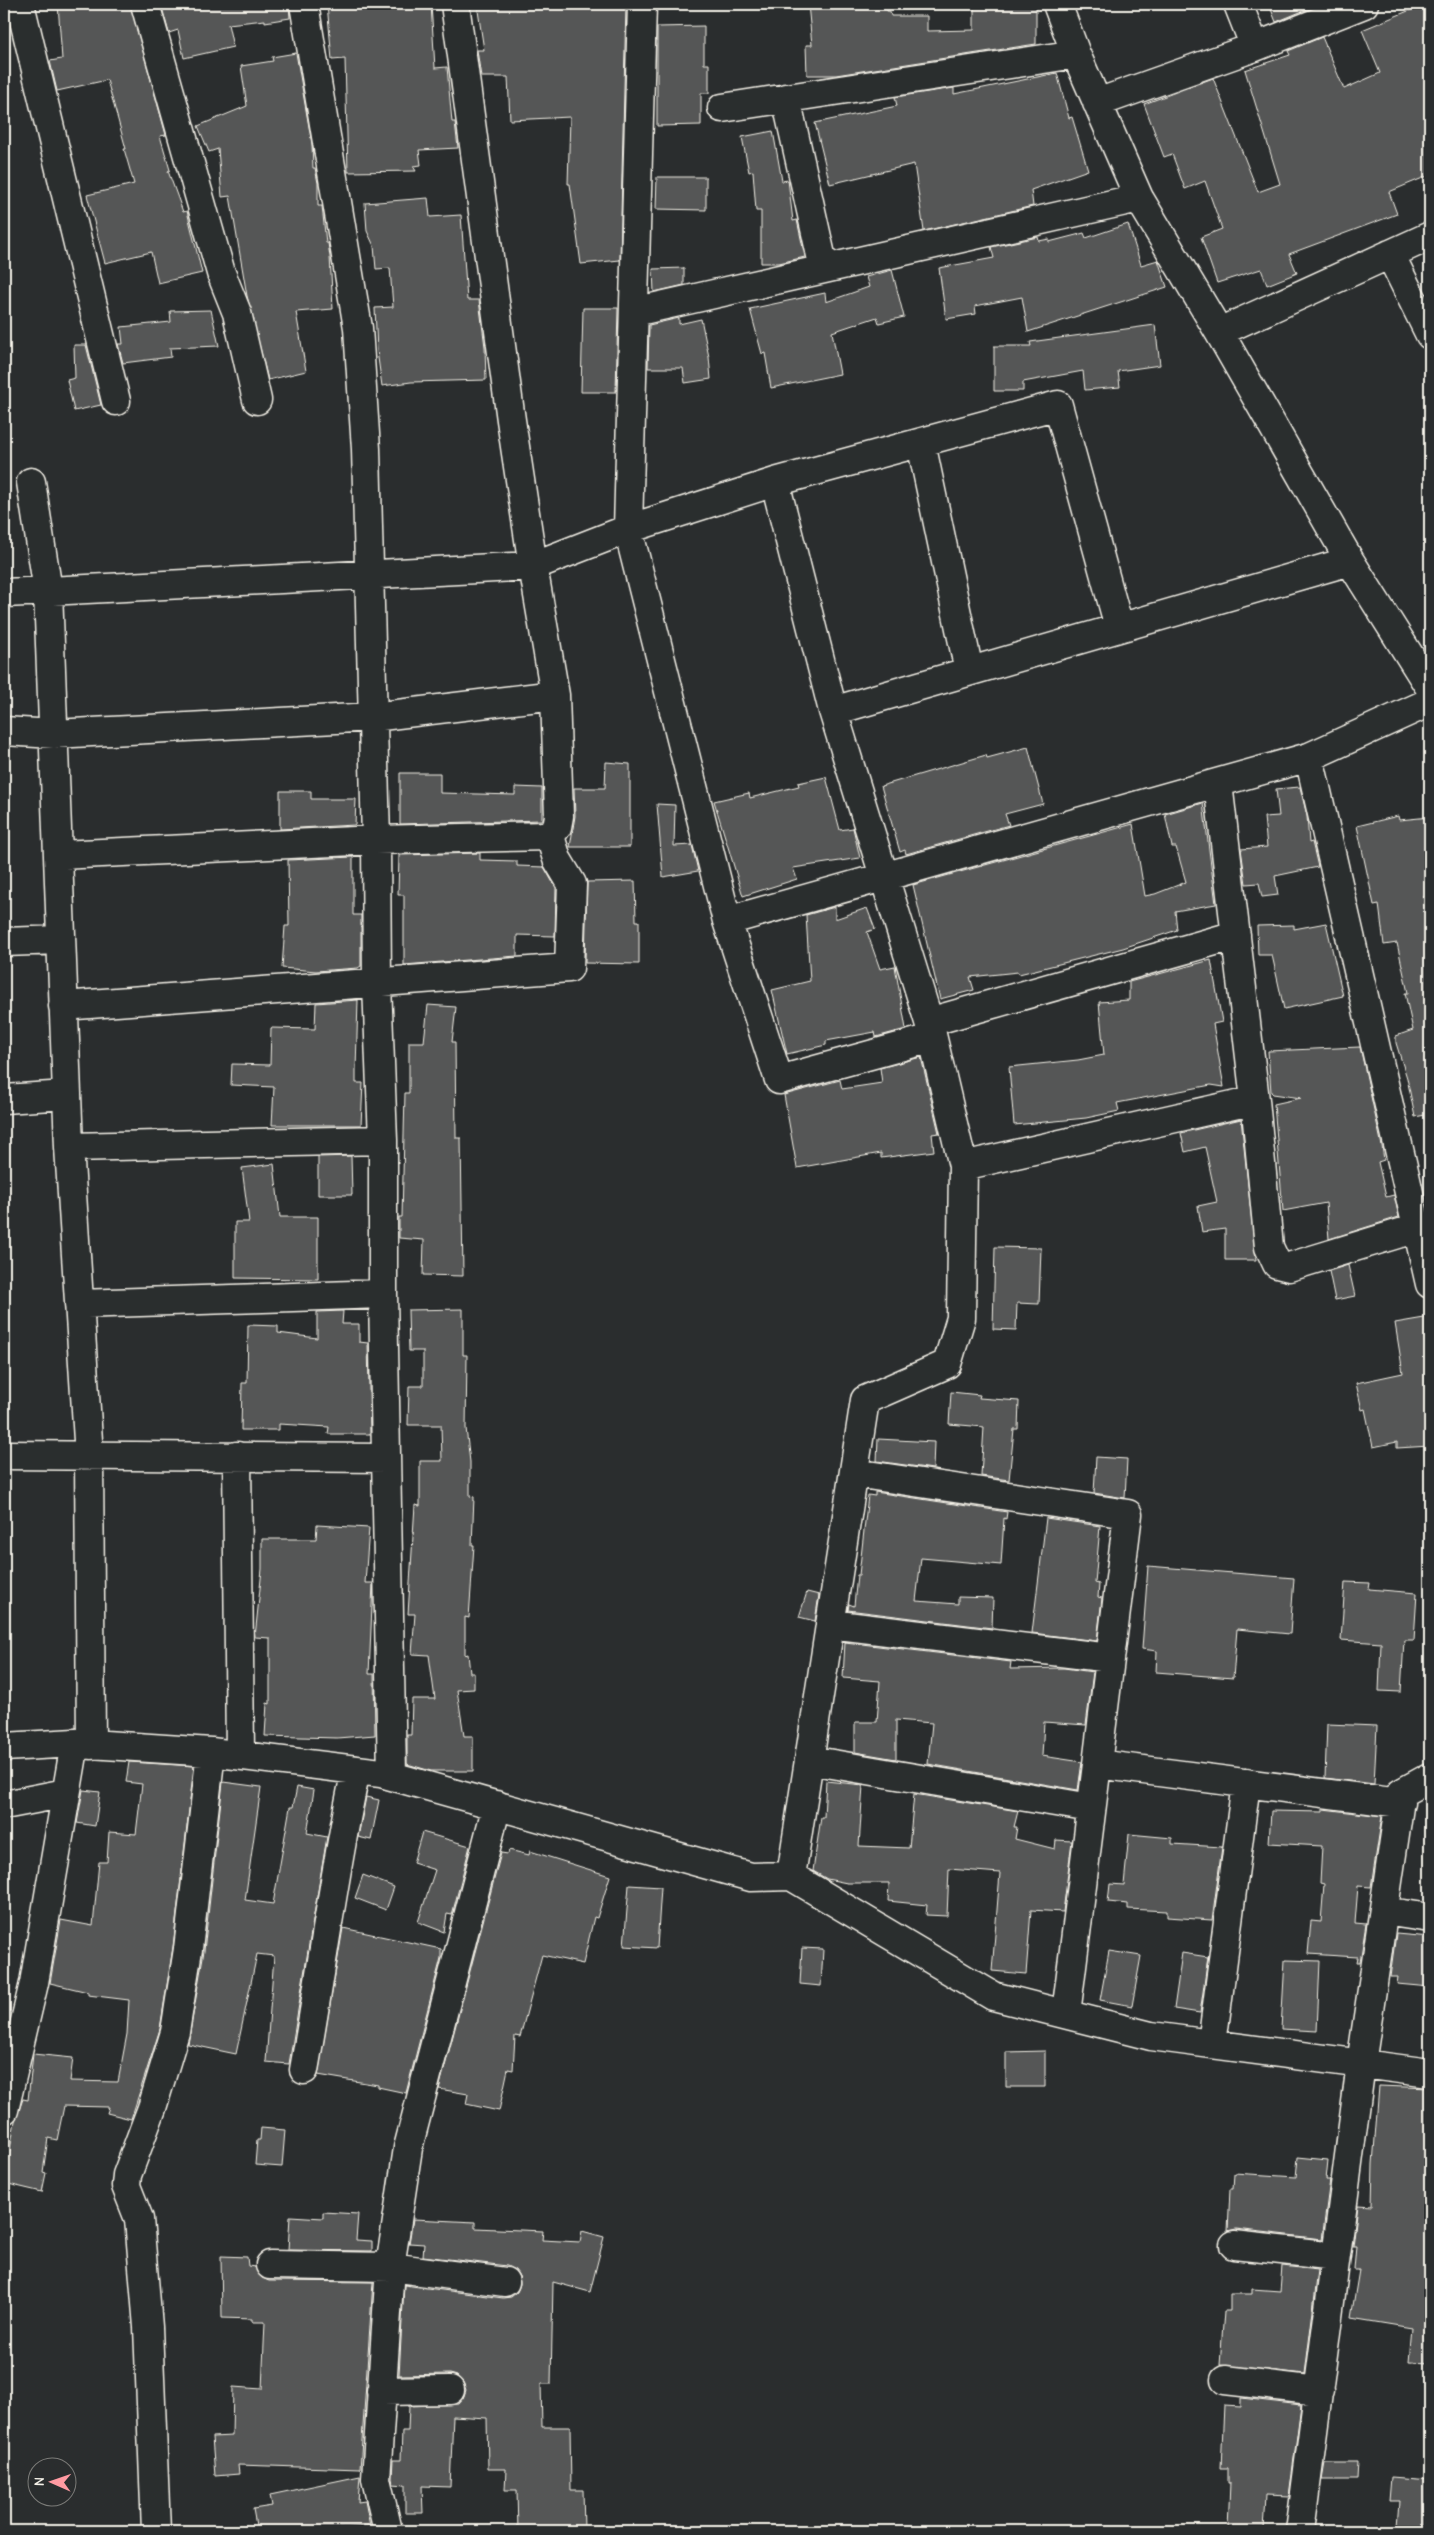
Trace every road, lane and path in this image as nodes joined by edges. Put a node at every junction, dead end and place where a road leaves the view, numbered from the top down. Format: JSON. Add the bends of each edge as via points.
{"nodes":[{"id":1,"x":20,"y":4,"type":"edge"},
{"id":2,"x":145,"y":4,"type":"edge"},
{"id":3,"x":304,"y":4,"type":"edge"},
{"id":4,"x":455,"y":4,"type":"edge"},
{"id":5,"x":642,"y":4,"type":"edge"},
{"id":6,"x":1057,"y":4,"type":"edge"},
{"id":7,"x":1238,"y":4,"type":"edge"},
{"id":8,"x":1364,"y":4,"type":"edge"},
{"id":9,"x":1255,"y":47,"type":"junction"},
{"id":10,"x":1076,"y":54,"type":"junction"},
{"id":11,"x":786,"y":98,"type":"junction"},
{"id":12,"x":1097,"y":104,"type":"junction"},
{"id":13,"x":722,"y":108,"type":"dead end"},
{"id":14,"x":1139,"y":198,"type":"junction"},
{"id":15,"x":1430,"y":236,"type":"edge"},
{"id":16,"x":1390,"y":254,"type":"junction"},
{"id":17,"x":824,"y":269,"type":"junction"},
{"id":18,"x":634,"y":312,"type":"junction"},
{"id":19,"x":1219,"y":332,"type":"junction"},
{"id":20,"x":1430,"y":335,"type":"edge"},
{"id":21,"x":257,"y":400,"type":"dead end"},
{"id":22,"x":116,"y":401,"type":"dead end"},
{"id":23,"x":921,"y":443,"type":"junction"},
{"id":24,"x":32,"y":482,"type":"dead end"},
{"id":25,"x":775,"y":482,"type":"junction"},
{"id":26,"x":628,"y":529,"type":"junction"},
{"id":27,"x":1350,"y":561,"type":"junction"},
{"id":28,"x":533,"y":566,"type":"junction"},
{"id":29,"x":370,"y":576,"type":"junction"},
{"id":30,"x":4,"y":592,"type":"edge"},
{"id":31,"x":48,"y":592,"type":"junction"},
{"id":32,"x":1119,"y":627,"type":"junction"},
{"id":33,"x":969,"y":671,"type":"junction"},
{"id":34,"x":1430,"y":688,"type":"edge"},
{"id":35,"x":555,"y":694,"type":"junction"},
{"id":36,"x":1430,"y":702,"type":"edge"},
{"id":37,"x":833,"y":711,"type":"junction"},
{"id":38,"x":372,"y":717,"type":"junction"},
{"id":39,"x":4,"y":731,"type":"edge"},
{"id":40,"x":54,"y":734,"type":"junction"},
{"id":41,"x":1309,"y":757,"type":"junction"},
{"id":42,"x":1218,"y":782,"type":"junction"},
{"id":43,"x":550,"y":836,"type":"junction"},
{"id":44,"x":376,"y":840,"type":"junction"},
{"id":45,"x":59,"y":855,"type":"junction"},
{"id":46,"x":884,"y":878,"type":"junction"},
{"id":47,"x":727,"y":920,"type":"junction"},
{"id":48,"x":1236,"y":935,"type":"junction"},
{"id":49,"x":61,"y":940,"type":"junction"},
{"id":50,"x":4,"y":942,"type":"edge"},
{"id":51,"x":377,"y":984,"type":"junction"},
{"id":52,"x":63,"y":1006,"type":"junction"},
{"id":53,"x":931,"y":1030,"type":"junction"},
{"id":54,"x":67,"y":1095,"type":"junction"},
{"id":55,"x":4,"y":1099,"type":"edge"},
{"id":56,"x":1255,"y":1100,"type":"junction"},
{"id":57,"x":384,"y":1140,"type":"junction"},
{"id":58,"x":69,"y":1147,"type":"junction"},
{"id":59,"x":963,"y":1166,"type":"junction"},
{"id":60,"x":1417,"y":1228,"type":"junction"},
{"id":61,"x":1430,"y":1284,"type":"edge"},
{"id":62,"x":383,"y":1294,"type":"junction"},
{"id":63,"x":79,"y":1304,"type":"junction"},
{"id":64,"x":4,"y":1455,"type":"edge"},
{"id":65,"x":89,"y":1456,"type":"junction"},
{"id":66,"x":237,"y":1456,"type":"junction"},
{"id":67,"x":386,"y":1458,"type":"junction"},
{"id":68,"x":854,"y":1473,"type":"junction"},
{"id":69,"x":830,"y":1624,"type":"junction"},
{"id":70,"x":1110,"y":1658,"type":"junction"},
{"id":71,"x":83,"y":1744,"type":"junction"},
{"id":72,"x":4,"y":1747,"type":"edge"},
{"id":73,"x":211,"y":1752,"type":"junction"},
{"id":74,"x":240,"y":1754,"type":"junction"},
{"id":75,"x":809,"y":1760,"type":"junction"},
{"id":76,"x":1097,"y":1764,"type":"junction"},
{"id":77,"x":356,"y":1770,"type":"junction"},
{"id":78,"x":392,"y":1776,"type":"junction"},
{"id":79,"x":1430,"y":1777,"type":"edge"},
{"id":80,"x":1246,"y":1783,"type":"junction"},
{"id":81,"x":66,"y":1793,"type":"junction"},
{"id":82,"x":1400,"y":1803,"type":"junction"},
{"id":83,"x":4,"y":1805,"type":"edge"},
{"id":84,"x":497,"y":1805,"type":"junction"},
{"id":85,"x":1091,"y":1808,"type":"junction"},
{"id":86,"x":791,"y":1876,"type":"junction"},
{"id":87,"x":1384,"y":1911,"type":"junction"},
{"id":88,"x":1430,"y":1918,"type":"edge"},
{"id":89,"x":1066,"y":2014,"type":"junction"},
{"id":90,"x":1212,"y":2044,"type":"junction"},
{"id":91,"x":10,"y":2063,"type":"edge"},
{"id":92,"x":1361,"y":2064,"type":"junction"},
{"id":93,"x":304,"y":2070,"type":"dead end"},
{"id":94,"x":1430,"y":2073,"type":"edge"},
{"id":95,"x":4,"y":2110,"type":"edge"},
{"id":96,"x":1234,"y":2245,"type":"dead end"},
{"id":97,"x":1336,"y":2256,"type":"junction"},
{"id":98,"x":270,"y":2265,"type":"dead end"},
{"id":99,"x":390,"y":2267,"type":"junction"},
{"id":100,"x":505,"y":2282,"type":"dead end"},
{"id":101,"x":1225,"y":2380,"type":"dead end"},
{"id":102,"x":450,"y":2390,"type":"dead end"},
{"id":103,"x":381,"y":2391,"type":"junction"},
{"id":104,"x":1319,"y":2391,"type":"junction"},
{"id":105,"x":156,"y":2531,"type":"edge"},
{"id":106,"x":388,"y":2531,"type":"edge"},
{"id":107,"x":1300,"y":2531,"type":"edge"}],
"edges":[{"from":1,"to":22,"type":"street"},
{"from":2,"to":21,"type":"street","via":[[221,273],[237,312]]},
{"from":3,"to":29,"type":"street","via":[[358,328]]},
{"from":4,"to":28,"type":"street"},
{"from":5,"to":18,"type":"street"},
{"from":6,"to":10,"type":"street"},
{"from":7,"to":9,"type":"street"},
{"from":8,"to":9,"type":"street"},
{"from":9,"to":12,"type":"street"},
{"from":10,"to":11,"type":"street"},
{"from":10,"to":12,"type":"street"},
{"from":11,"to":13,"type":"street"},
{"from":11,"to":17,"type":"street"},
{"from":12,"to":14,"type":"street"},
{"from":14,"to":17,"type":"street"},
{"from":14,"to":19,"type":"street"},
{"from":15,"to":16,"type":"street"},
{"from":16,"to":19,"type":"street"},
{"from":16,"to":20,"type":"street"},
{"from":17,"to":18,"type":"street"},
{"from":18,"to":26,"type":"street"},
{"from":19,"to":27,"type":"street"},
{"from":23,"to":25,"type":"street"},
{"from":23,"to":32,"type":"street","via":[[1058,405]]},
{"from":23,"to":33,"type":"street"},
{"from":24,"to":31,"type":"street"},
{"from":25,"to":26,"type":"street"},
{"from":25,"to":37,"type":"street"},
{"from":26,"to":28,"type":"street"},
{"from":26,"to":47,"type":"street"},
{"from":27,"to":32,"type":"street"},
{"from":27,"to":34,"type":"street"},
{"from":28,"to":29,"type":"street"},
{"from":28,"to":35,"type":"street"},
{"from":29,"to":31,"type":"street"},
{"from":29,"to":38,"type":"street"},
{"from":30,"to":31,"type":"street"},
{"from":31,"to":40,"type":"street"},
{"from":32,"to":33,"type":"street"},
{"from":33,"to":37,"type":"street"},
{"from":35,"to":38,"type":"street"},
{"from":35,"to":43,"type":"street","via":[[559,816],[557,827]]},
{"from":36,"to":41,"type":"street"},
{"from":37,"to":46,"type":"street"},
{"from":38,"to":40,"type":"street"},
{"from":38,"to":44,"type":"street"},
{"from":39,"to":40,"type":"street"},
{"from":40,"to":45,"type":"street"},
{"from":41,"to":42,"type":"street"},
{"from":41,"to":60,"type":"street"},
{"from":42,"to":46,"type":"street"},
{"from":42,"to":48,"type":"street"},
{"from":43,"to":44,"type":"street"},
{"from":43,"to":51,"type":"street","via":[[557,859],[572,884],[569,968]]},
{"from":44,"to":45,"type":"street"},
{"from":44,"to":51,"type":"street"},
{"from":45,"to":49,"type":"street"},
{"from":46,"to":47,"type":"street"},
{"from":46,"to":53,"type":"street"},
{"from":47,"to":53,"type":"street","via":[[779,1080]]},
{"from":48,"to":53,"type":"street"},
{"from":48,"to":56,"type":"street"},
{"from":49,"to":50,"type":"street"},
{"from":49,"to":52,"type":"street"},
{"from":51,"to":52,"type":"street"},
{"from":51,"to":57,"type":"street"},
{"from":52,"to":54,"type":"street"},
{"from":53,"to":59,"type":"street"},
{"from":54,"to":55,"type":"street"},
{"from":54,"to":58,"type":"street"},
{"from":56,"to":59,"type":"street"},
{"from":56,"to":60,"type":"street","via":[[1269,1247],[1277,1264],[1289,1267]]},
{"from":57,"to":58,"type":"street"},
{"from":57,"to":62,"type":"street"},
{"from":58,"to":63,"type":"street"},
{"from":59,"to":68,"type":"street","via":[[961,1318],[946,1364],[865,1400]]},
{"from":60,"to":61,"type":"street"},
{"from":62,"to":63,"type":"street"},
{"from":62,"to":67,"type":"street"},
{"from":63,"to":65,"type":"street"},
{"from":64,"to":65,"type":"street"},
{"from":65,"to":66,"type":"street"},
{"from":65,"to":71,"type":"street"},
{"from":66,"to":67,"type":"street"},
{"from":66,"to":74,"type":"street"},
{"from":67,"to":78,"type":"street"},
{"from":68,"to":69,"type":"street"},
{"from":68,"to":70,"type":"street","via":[[1128,1514]]},
{"from":69,"to":70,"type":"street"},
{"from":69,"to":75,"type":"street"},
{"from":70,"to":76,"type":"street"},
{"from":71,"to":72,"type":"street"},
{"from":71,"to":73,"type":"street"},
{"from":71,"to":81,"type":"street"},
{"from":73,"to":74,"type":"street"},
{"from":73,"to":105,"type":"street","via":[[188,1949],[174,2032],[126,2186],[139,2219],[148,2327]]},
{"from":74,"to":77,"type":"street"},
{"from":75,"to":85,"type":"street"},
{"from":75,"to":86,"type":"street"},
{"from":76,"to":80,"type":"street"},
{"from":76,"to":85,"type":"street"},
{"from":77,"to":78,"type":"street"},
{"from":77,"to":93,"type":"street","via":[[339,1850]]},
{"from":78,"to":84,"type":"street"},
{"from":79,"to":82,"type":"street","via":[[1401,1793]]},
{"from":80,"to":82,"type":"street"},
{"from":80,"to":90,"type":"street"},
{"from":81,"to":83,"type":"street"},
{"from":81,"to":91,"type":"street","via":[[34,1983]]},
{"from":82,"to":87,"type":"street"},
{"from":84,"to":86,"type":"street","via":[[751,1877]]},
{"from":84,"to":99,"type":"street","via":[[408,2148]]},
{"from":85,"to":89,"type":"street"},
{"from":86,"to":89,"type":"street","via":[[992,1996]]},
{"from":87,"to":88,"type":"street"},
{"from":87,"to":92,"type":"street"},
{"from":89,"to":90,"type":"street","via":[[1151,2036]]},
{"from":90,"to":92,"type":"street"},
{"from":91,"to":95,"type":"street"},
{"from":92,"to":94,"type":"street"},
{"from":92,"to":97,"type":"street"},
{"from":96,"to":97,"type":"street"},
{"from":97,"to":104,"type":"street"},
{"from":98,"to":99,"type":"street"},
{"from":99,"to":100,"type":"street"},
{"from":99,"to":103,"type":"street"},
{"from":101,"to":104,"type":"street"},
{"from":102,"to":103,"type":"street"},
{"from":103,"to":106,"type":"street","via":[[376,2479]]},
{"from":104,"to":107,"type":"street"}]}
